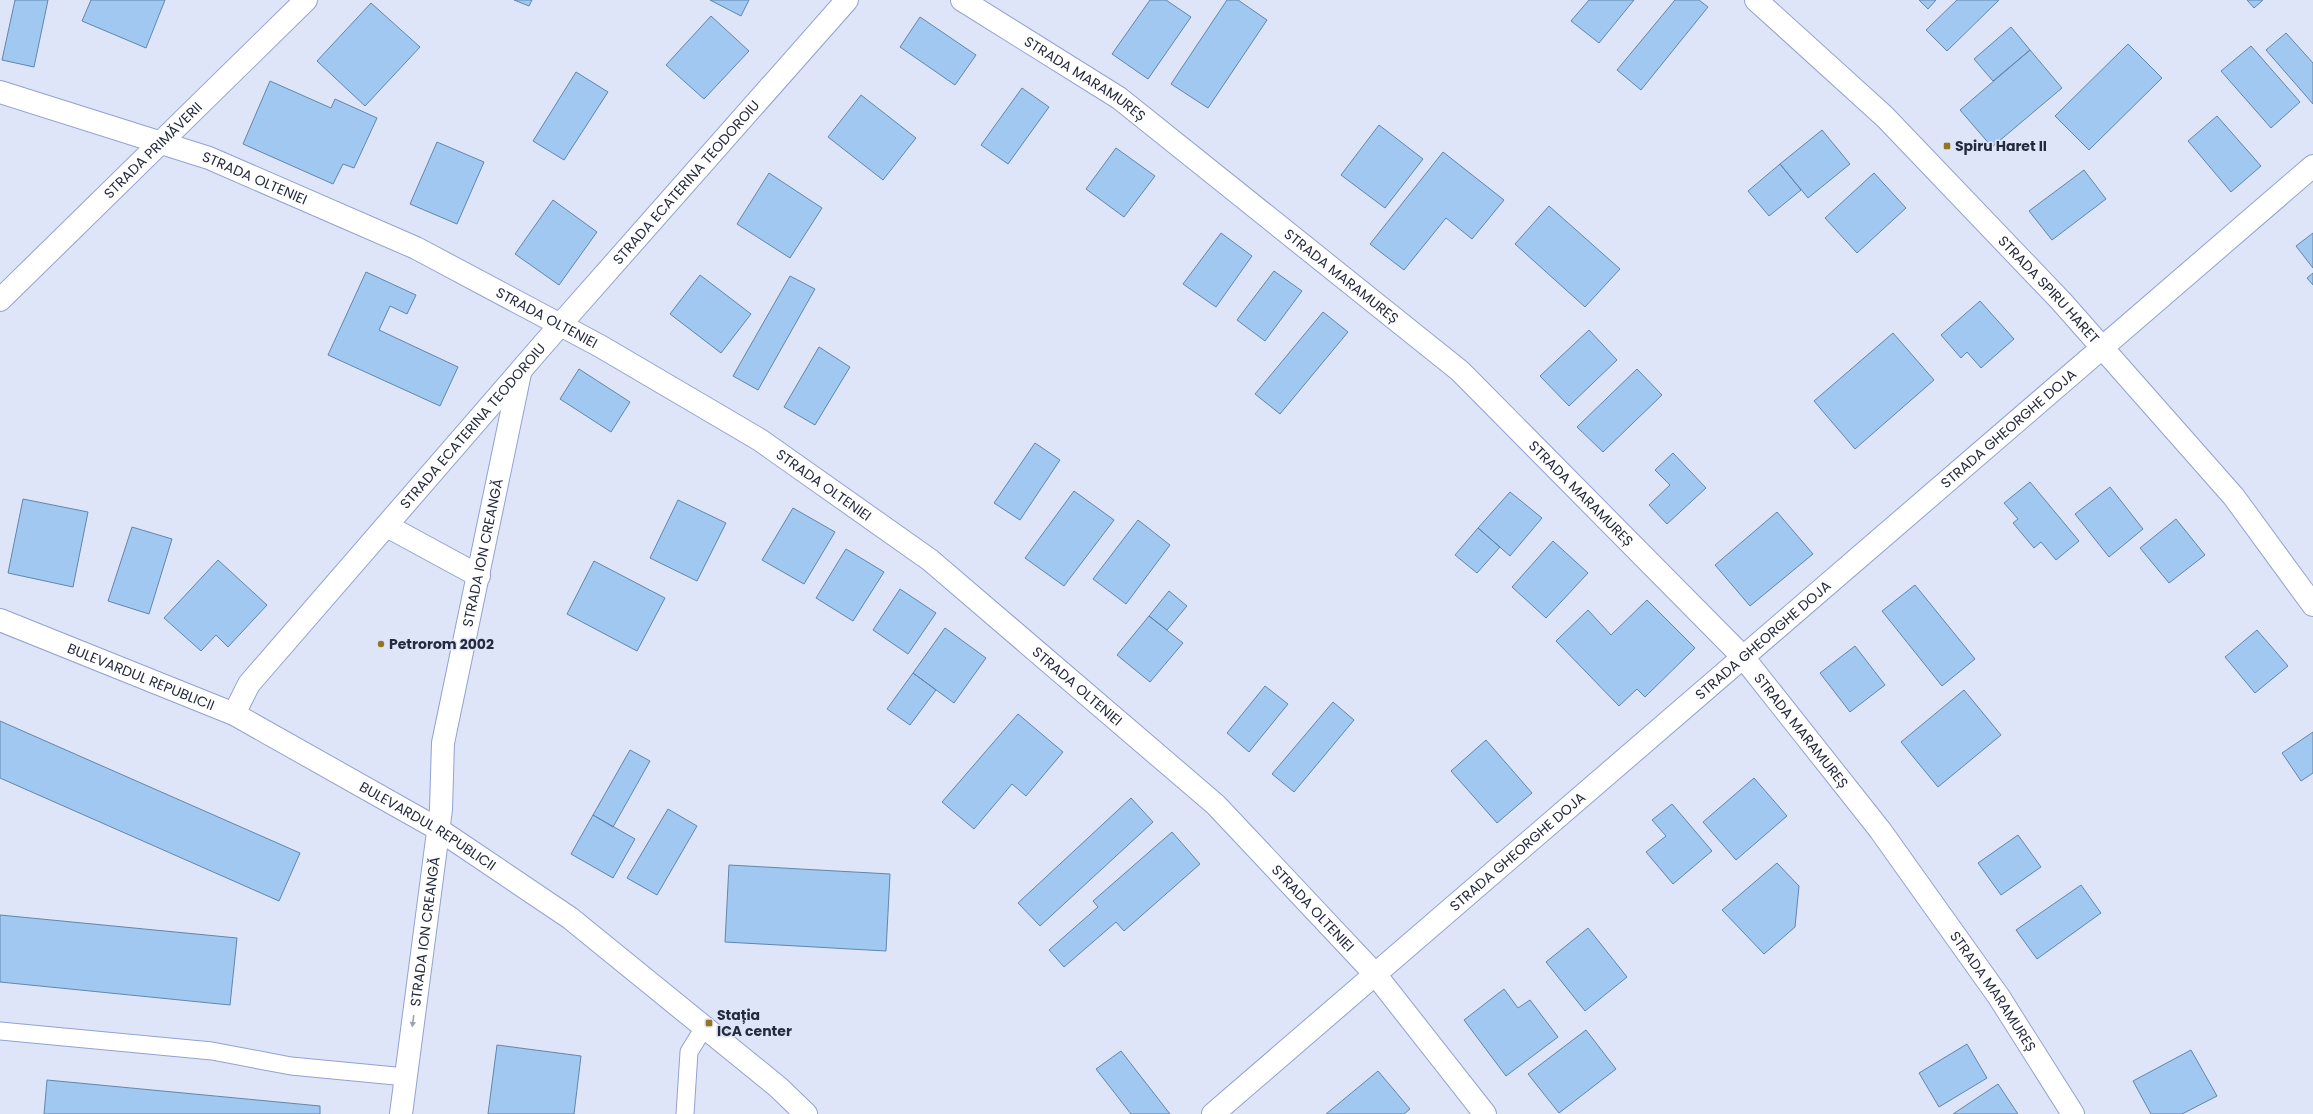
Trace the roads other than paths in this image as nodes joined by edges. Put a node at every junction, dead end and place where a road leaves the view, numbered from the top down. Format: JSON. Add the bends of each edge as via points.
{"nodes":[{"id":1,"x":306,"y":0,"type":"edge"},
{"id":2,"x":847,"y":0,"type":"edge"},
{"id":3,"x":962,"y":0,"type":"edge"},
{"id":4,"x":1756,"y":0,"type":"edge"},
{"id":5,"x":0,"y":92,"type":"edge"},
{"id":6,"x":159,"y":142,"type":"junction"},
{"id":7,"x":2313,"y":166,"type":"edge"},
{"id":8,"x":0,"y":300,"type":"edge"},
{"id":9,"x":560,"y":325,"type":"junction"},
{"id":10,"x":2103,"y":349,"type":"junction"},
{"id":11,"x":520,"y":372,"type":"junction"},
{"id":12,"x":387,"y":526,"type":"junction"},
{"id":13,"x":479,"y":576,"type":"junction"},
{"id":14,"x":2313,"y":605,"type":"edge"},
{"id":15,"x":0,"y":620,"type":"edge"},
{"id":16,"x":1743,"y":657,"type":"junction"},
{"id":17,"x":234,"y":714,"type":"junction"},
{"id":18,"x":438,"y":829,"type":"junction"},
{"id":19,"x":1375,"y":974,"type":"junction"},
{"id":20,"x":705,"y":1026,"type":"junction"},
{"id":21,"x":0,"y":1031,"type":"edge"},
{"id":22,"x":406,"y":1077,"type":"junction"},
{"id":23,"x":401,"y":1114,"type":"edge"},
{"id":24,"x":684,"y":1114,"type":"edge"},
{"id":25,"x":806,"y":1114,"type":"edge"},
{"id":26,"x":1212,"y":1114,"type":"edge"},
{"id":27,"x":1485,"y":1114,"type":"edge"},
{"id":28,"x":2073,"y":1114,"type":"edge"}],
"edges":[{"from":1,"to":6,"type":"street","name":"STRADA PRIMĂVERII"},
{"from":2,"to":9,"type":"street","name":"STRADA ECATERINA TEODOROIU"},
{"from":3,"to":16,"type":"street","name":"STRADA MARAMUREȘ","via":[[1119,98],[1460,371]]},
{"from":4,"to":10,"type":"street","name":"STRADA SPIRU HARET","via":[[1885,117]]},
{"from":5,"to":6,"type":"street","name":"STRADA OLTENIEI"},
{"from":6,"to":8,"type":"street","name":"STRADA PRIMĂVERII"},
{"from":6,"to":9,"type":"street","name":"STRADA OLTENIEI","via":[[209,158],[416,248]]},
{"from":7,"to":10,"type":"street","name":"STRADA GHEORGHE DOJA"},
{"from":9,"to":11,"type":"street","name":"STRADA ECATERINA TEODOROIU"},
{"from":9,"to":19,"type":"street","name":"STRADA OLTENIEI","via":[[760,440],[930,560],[1216,805]]},
{"from":10,"to":14,"type":"street","name":"STRADA SPIRU HARET","via":[[2234,497]]},
{"from":10,"to":16,"type":"street","name":"STRADA GHEORGHE DOJA"},
{"from":11,"to":12,"type":"street","name":"STRADA ECATERINA TEODOROIU"},
{"from":11,"to":13,"type":"street","name":"STRADA ION CREANGĂ"},
{"from":12,"to":13,"type":"street"},
{"from":12,"to":17,"type":"street","name":"STRADA ECATERINA TEODOROIU","via":[[249,684]]},
{"from":13,"to":18,"type":"street","name":"STRADA ION CREANGĂ","via":[[443,743]]},
{"from":15,"to":17,"type":"street","name":"BULEVARDUL REPUBLICII"},
{"from":16,"to":19,"type":"street","name":"STRADA GHEORGHE DOJA"},
{"from":16,"to":28,"type":"street","name":"STRADA MARAMUREȘ","via":[[1880,830],[1999,998]]},
{"from":17,"to":18,"type":"street","name":"BULEVARDUL REPUBLICII"},
{"from":18,"to":20,"type":"street","name":"BULEVARDUL REPUBLICII","via":[[570,918]]},
{"from":18,"to":22,"type":"street","name":"STRADA ION CREANGĂ","one_way":true},
{"from":19,"to":26,"type":"street","name":"STRADA GHEORGHE DOJA"},
{"from":19,"to":27,"type":"street","name":"STRADA OLTENIEI"},
{"from":20,"to":24,"type":"lane","via":[[689,1052]]},
{"from":20,"to":25,"type":"street","name":"BULEVARDUL REPUBLICII"},
{"from":21,"to":22,"type":"lane","via":[[212,1051],[292,1066]]},
{"from":22,"to":23,"type":"street","name":"STRADA ION CREANGĂ"}]}
